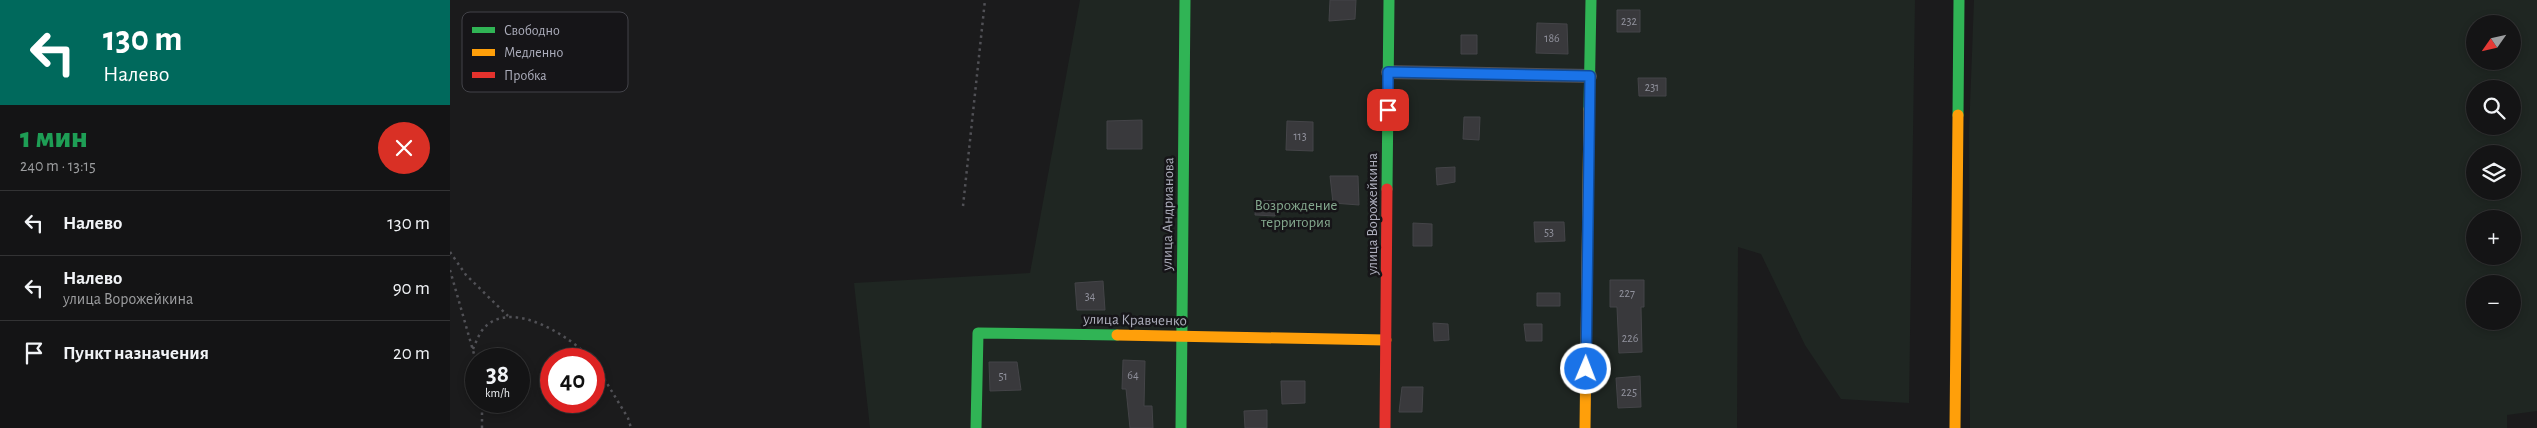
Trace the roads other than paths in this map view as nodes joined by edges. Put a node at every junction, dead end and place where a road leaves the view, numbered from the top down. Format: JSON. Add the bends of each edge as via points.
{"nodes":[{"id":1,"x":1185,"y":0,"type":"edge"},
{"id":2,"x":1388,"y":0,"type":"edge"},
{"id":3,"x":1592,"y":0,"type":"edge"},
{"id":4,"x":1959,"y":0,"type":"edge"},
{"id":5,"x":1388,"y":72,"type":"junction"},
{"id":6,"x":1590,"y":76,"type":"junction"},
{"id":7,"x":1182,"y":336,"type":"junction"},
{"id":8,"x":1386,"y":340,"type":"junction"},
{"id":9,"x":976,"y":428,"type":"edge"},
{"id":10,"x":1181,"y":428,"type":"edge"},
{"id":11,"x":1385,"y":428,"type":"edge"},
{"id":12,"x":1584,"y":428,"type":"edge"},
{"id":13,"x":1955,"y":428,"type":"edge"}],
"edges":[{"from":1,"to":7,"type":"street","name":"улица Андрианова"},
{"from":2,"to":5,"type":"street","name":"улица Ворожейкина"},
{"from":3,"to":6,"type":"street"},
{"from":4,"to":13,"type":"street"},
{"from":5,"to":6,"type":"street"},
{"from":5,"to":8,"type":"street","name":"улица Ворожейкина"},
{"from":6,"to":12,"type":"street"},
{"from":7,"to":8,"type":"street","name":"улица Кравченко"},
{"from":7,"to":9,"type":"street","name":"улица Кравченко","via":[[978,333]]},
{"from":7,"to":10,"type":"street","name":"улица Андрианова"},
{"from":8,"to":11,"type":"street","name":"улица Ворожейкина"}]}
